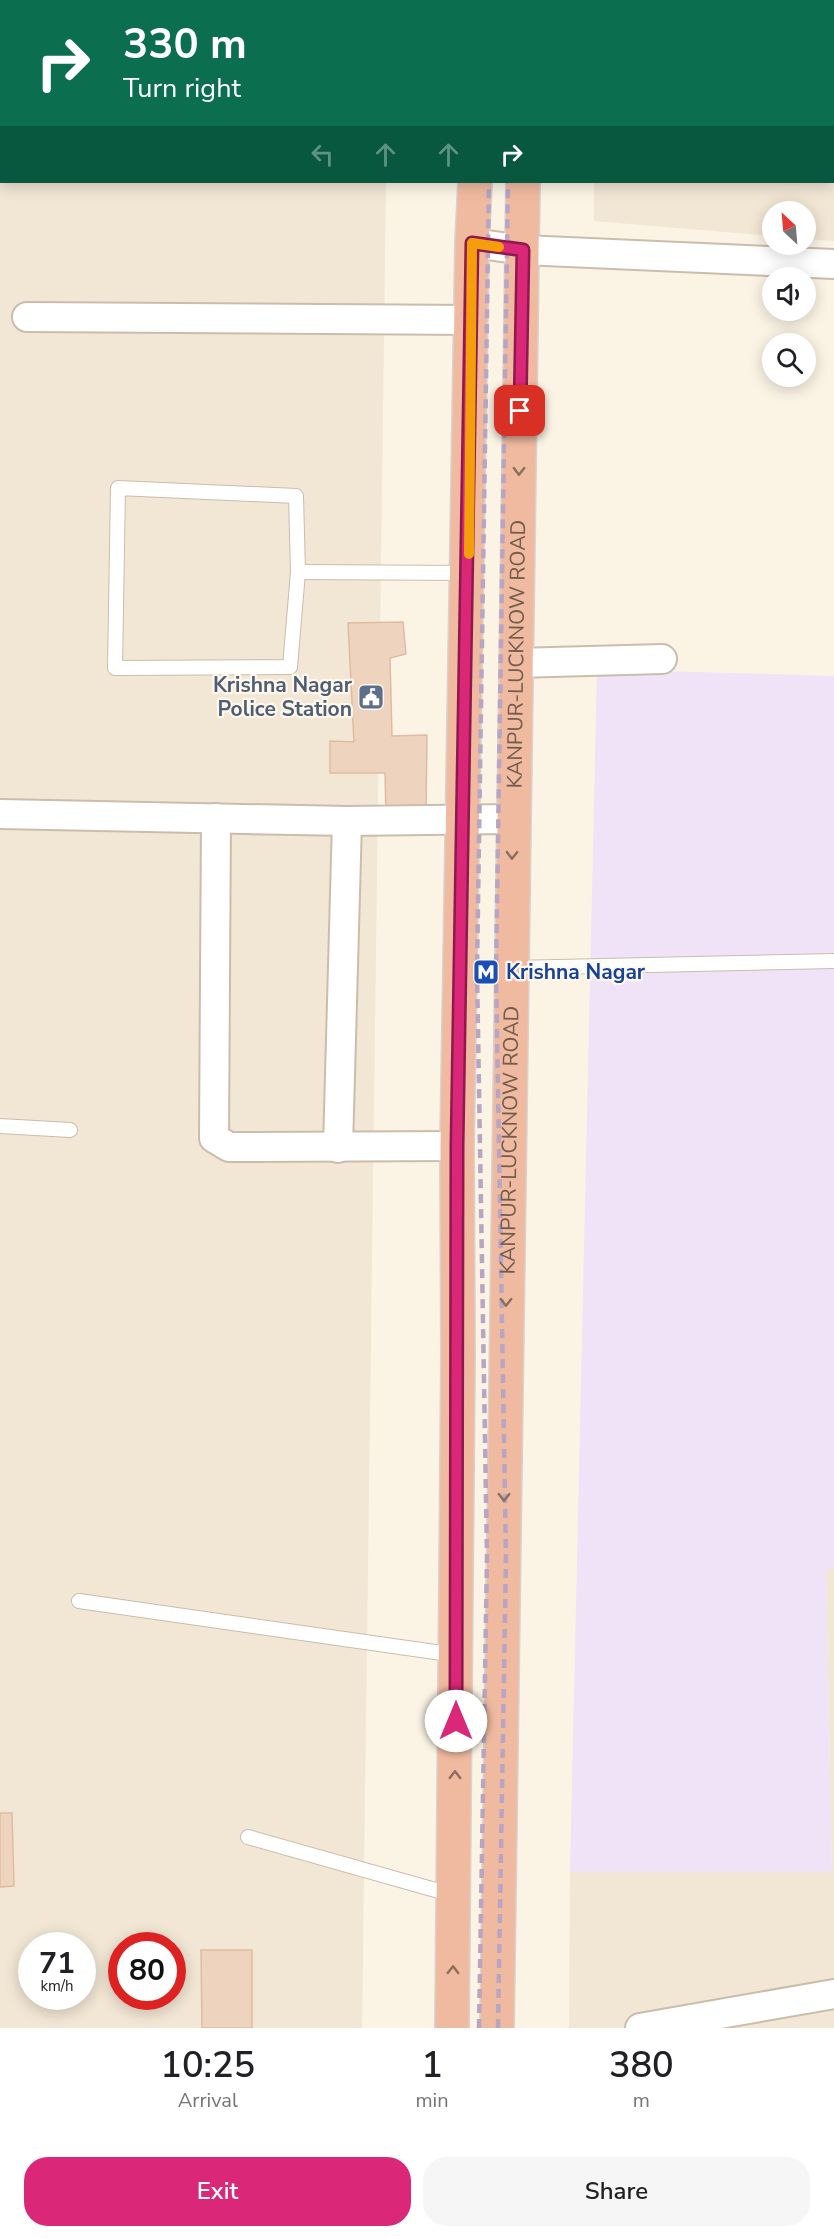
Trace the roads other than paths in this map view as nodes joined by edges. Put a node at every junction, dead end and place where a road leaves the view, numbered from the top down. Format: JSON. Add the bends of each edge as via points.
{"nodes":[{"id":1,"x":476,"y":183,"type":"edge"},
{"id":2,"x":523,"y":183,"type":"edge"},
{"id":3,"x":472,"y":243,"type":"junction"},
{"id":4,"x":523,"y":250,"type":"junction"},
{"id":5,"x":834,"y":264,"type":"edge"},
{"id":6,"x":27,"y":317,"type":"dead end"},
{"id":7,"x":472,"y":320,"type":"junction"},
{"id":8,"x":298,"y":572,"type":"junction"},
{"id":9,"x":468,"y":573,"type":"junction"},
{"id":10,"x":662,"y":659,"type":"dead end"},
{"id":11,"x":515,"y":663,"type":"junction"},
{"id":12,"x":0,"y":814,"type":"edge"},
{"id":13,"x":216,"y":818,"type":"junction"},
{"id":14,"x":513,"y":819,"type":"junction"},
{"id":15,"x":347,"y":821,"type":"junction"},
{"id":16,"x":463,"y":821,"type":"junction"},
{"id":17,"x":834,"y":961,"type":"edge"},
{"id":18,"x":511,"y":968,"type":"junction"},
{"id":19,"x":0,"y":1126,"type":"edge"},
{"id":20,"x":70,"y":1130,"type":"dead end"},
{"id":21,"x":457,"y":1146,"type":"junction"},
{"id":22,"x":338,"y":1148,"type":"junction"},
{"id":23,"x":79,"y":1601,"type":"dead end"},
{"id":24,"x":456,"y":1655,"type":"junction"},
{"id":25,"x":248,"y":1837,"type":"dead end"},
{"id":26,"x":454,"y":1896,"type":"junction"},
{"id":27,"x":834,"y":1994,"type":"edge"},
{"id":28,"x":452,"y":2028,"type":"edge"},
{"id":29,"x":497,"y":2028,"type":"edge"},
{"id":30,"x":640,"y":2028,"type":"edge"}],
"edges":[{"from":1,"to":3,"type":"highway"},
{"from":2,"to":4,"type":"highway","name":"KANPUR-LUCKNOW ROAD"},
{"from":3,"to":4,"type":"street"},
{"from":3,"to":7,"type":"highway"},
{"from":4,"to":5,"type":"street"},
{"from":4,"to":11,"type":"highway","name":"KANPUR-LUCKNOW ROAD","one_way":true},
{"from":6,"to":7,"type":"street"},
{"from":7,"to":9,"type":"highway"},
{"from":8,"to":8,"type":"lane","via":[[290,667],[115,668],[118,488],[296,496]]},
{"from":8,"to":9,"type":"lane"},
{"from":9,"to":16,"type":"highway"},
{"from":10,"to":11,"type":"street"},
{"from":11,"to":14,"type":"highway","name":"KANPUR-LUCKNOW ROAD"},
{"from":12,"to":13,"type":"street"},
{"from":13,"to":15,"type":"street"},
{"from":13,"to":22,"type":"street","via":[[214,1138],[229,1147]]},
{"from":14,"to":16,"type":"street"},
{"from":14,"to":18,"type":"highway","name":"KANPUR-LUCKNOW ROAD","one_way":true},
{"from":15,"to":16,"type":"street"},
{"from":15,"to":22,"type":"street"},
{"from":16,"to":21,"type":"highway"},
{"from":17,"to":18,"type":"lane"},
{"from":18,"to":29,"type":"highway","name":"KANPUR-LUCKNOW ROAD","one_way":true},
{"from":19,"to":20,"type":"lane"},
{"from":21,"to":22,"type":"street"},
{"from":21,"to":24,"type":"highway"},
{"from":23,"to":24,"type":"lane"},
{"from":26,"to":24,"type":"highway","one_way":true},
{"from":25,"to":26,"type":"lane"},
{"from":28,"to":26,"type":"highway","one_way":true},
{"from":27,"to":30,"type":"street"}]}
